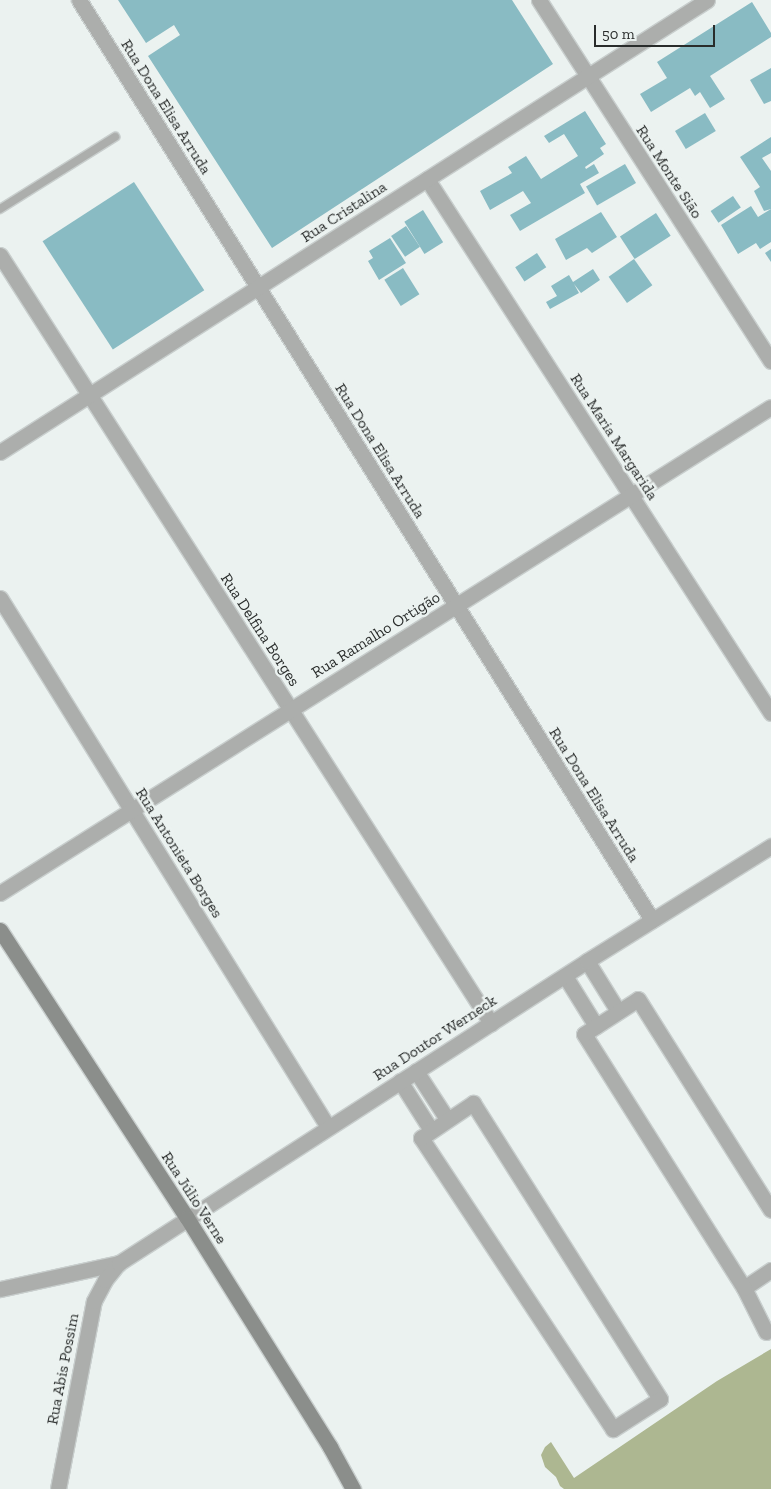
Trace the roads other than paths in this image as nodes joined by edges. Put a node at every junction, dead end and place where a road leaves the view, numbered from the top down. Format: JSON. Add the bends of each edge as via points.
{"nodes":[{"id":1,"x":79,"y":0,"type":"edge"},
{"id":2,"x":539,"y":0,"type":"edge"},
{"id":3,"x":707,"y":0,"type":"edge"},
{"id":4,"x":587,"y":76,"type":"junction"},
{"id":5,"x":115,"y":138,"type":"dead end"},
{"id":6,"x":427,"y":179,"type":"junction"},
{"id":7,"x":0,"y":209,"type":"edge"},
{"id":8,"x":0,"y":255,"type":"edge"},
{"id":9,"x":258,"y":288,"type":"junction"},
{"id":10,"x":771,"y":362,"type":"edge"},
{"id":11,"x":90,"y":396,"type":"junction"},
{"id":12,"x":771,"y":407,"type":"edge"},
{"id":13,"x":0,"y":452,"type":"edge"},
{"id":14,"x":631,"y":496,"type":"junction"},
{"id":15,"x":0,"y":598,"type":"edge"},
{"id":16,"x":456,"y":606,"type":"junction"},
{"id":17,"x":291,"y":710,"type":"junction"},
{"id":18,"x":771,"y":713,"type":"edge"},
{"id":19,"x":132,"y":810,"type":"junction"},
{"id":20,"x":771,"y":846,"type":"edge"},
{"id":21,"x":0,"y":892,"type":"edge"},
{"id":22,"x":652,"y":920,"type":"junction"},
{"id":23,"x":0,"y":930,"type":"edge"},
{"id":24,"x":587,"y":962,"type":"junction"},
{"id":25,"x":565,"y":976,"type":"junction"},
{"id":26,"x":618,"y":1011,"type":"junction"},
{"id":27,"x":491,"y":1023,"type":"junction"},
{"id":28,"x":596,"y":1026,"type":"junction"},
{"id":29,"x":416,"y":1071,"type":"junction"},
{"id":30,"x":400,"y":1081,"type":"junction"},
{"id":31,"x":447,"y":1119,"type":"junction"},
{"id":32,"x":328,"y":1127,"type":"junction"},
{"id":33,"x":432,"y":1130,"type":"junction"},
{"id":34,"x":771,"y":1210,"type":"edge"},
{"id":35,"x":187,"y":1218,"type":"junction"},
{"id":36,"x":119,"y":1263,"type":"junction"},
{"id":37,"x":771,"y":1270,"type":"edge"},
{"id":38,"x":744,"y":1288,"type":"junction"},
{"id":39,"x":0,"y":1289,"type":"edge"},
{"id":40,"x":766,"y":1332,"type":"dead end"},
{"id":41,"x":58,"y":1489,"type":"edge"},
{"id":42,"x":353,"y":1489,"type":"edge"}],
"edges":[{"from":1,"to":9,"type":"street","name":"Rua Dona Elisa Arruda"},
{"from":2,"to":4,"type":"street","name":"Rua Monte Sião"},
{"from":3,"to":4,"type":"street","name":"Rua Cristalina"},
{"from":4,"to":6,"type":"street","name":"Rua Cristalina"},
{"from":4,"to":10,"type":"street","name":"Rua Monte Sião"},
{"from":5,"to":7,"type":"lane"},
{"from":6,"to":9,"type":"street","name":"Rua Cristalina"},
{"from":6,"to":14,"type":"street","name":"Rua Maria Margarida"},
{"from":8,"to":11,"type":"street","name":"Rua Delfina Borges"},
{"from":9,"to":11,"type":"street","name":"Rua Cristalina"},
{"from":9,"to":16,"type":"street","name":"Rua Dona Elisa Arruda"},
{"from":11,"to":13,"type":"street","name":"Rua Cristalina"},
{"from":11,"to":17,"type":"street","name":"Rua Delfina Borges"},
{"from":12,"to":14,"type":"street","name":"Rua Ramalho Ortigão"},
{"from":14,"to":16,"type":"street","name":"Rua Ramalho Ortigão"},
{"from":14,"to":18,"type":"street","name":"Rua Maria Margarida"},
{"from":15,"to":19,"type":"street","name":"Rua Antonieta Borges"},
{"from":16,"to":17,"type":"street","name":"Rua Ramalho Ortigão"},
{"from":16,"to":22,"type":"street","name":"Rua Dona Elisa Arruda"},
{"from":17,"to":19,"type":"street","name":"Rua Ramalho Ortigão"},
{"from":17,"to":27,"type":"street","name":"Rua Delfina Borges"},
{"from":19,"to":21,"type":"street","name":"Rua Ramalho Ortigão"},
{"from":19,"to":32,"type":"street","name":"Rua Antonieta Borges"},
{"from":20,"to":22,"type":"street","name":"Rua Doutor Werneck"},
{"from":22,"to":24,"type":"street","name":"Rua Doutor Werneck"},
{"from":23,"to":35,"type":"street","name":"Rua Júlio Verne"},
{"from":24,"to":25,"type":"street","name":"Rua Doutor Werneck"},
{"from":24,"to":26,"type":"street"},
{"from":25,"to":27,"type":"street","name":"Rua Doutor Werneck"},
{"from":25,"to":28,"type":"street"},
{"from":26,"to":28,"type":"street"},
{"from":26,"to":34,"type":"street","via":[[638,999]]},
{"from":27,"to":29,"type":"street","name":"Rua Doutor Werneck"},
{"from":28,"to":38,"type":"street","via":[[584,1034]]},
{"from":29,"to":30,"type":"street","name":"Rua Doutor Werneck"},
{"from":29,"to":31,"type":"street"},
{"from":30,"to":32,"type":"street","name":"Rua Doutor Werneck"},
{"from":30,"to":33,"type":"street"},
{"from":31,"to":33,"type":"street"},
{"from":31,"to":33,"type":"street","via":[[473,1103],[660,1399],[613,1429],[421,1138]]},
{"from":32,"to":35,"type":"street","name":"Rua Doutor Werneck"},
{"from":35,"to":36,"type":"street","name":"Rua Doutor Werneck"},
{"from":35,"to":42,"type":"street","name":"Rua Júlio Verne"},
{"from":36,"to":39,"type":"street"},
{"from":36,"to":41,"type":"street","name":"Rua Abis Possim","via":[[94,1301]]},
{"from":37,"to":38,"type":"street"},
{"from":38,"to":40,"type":"street"}]}
